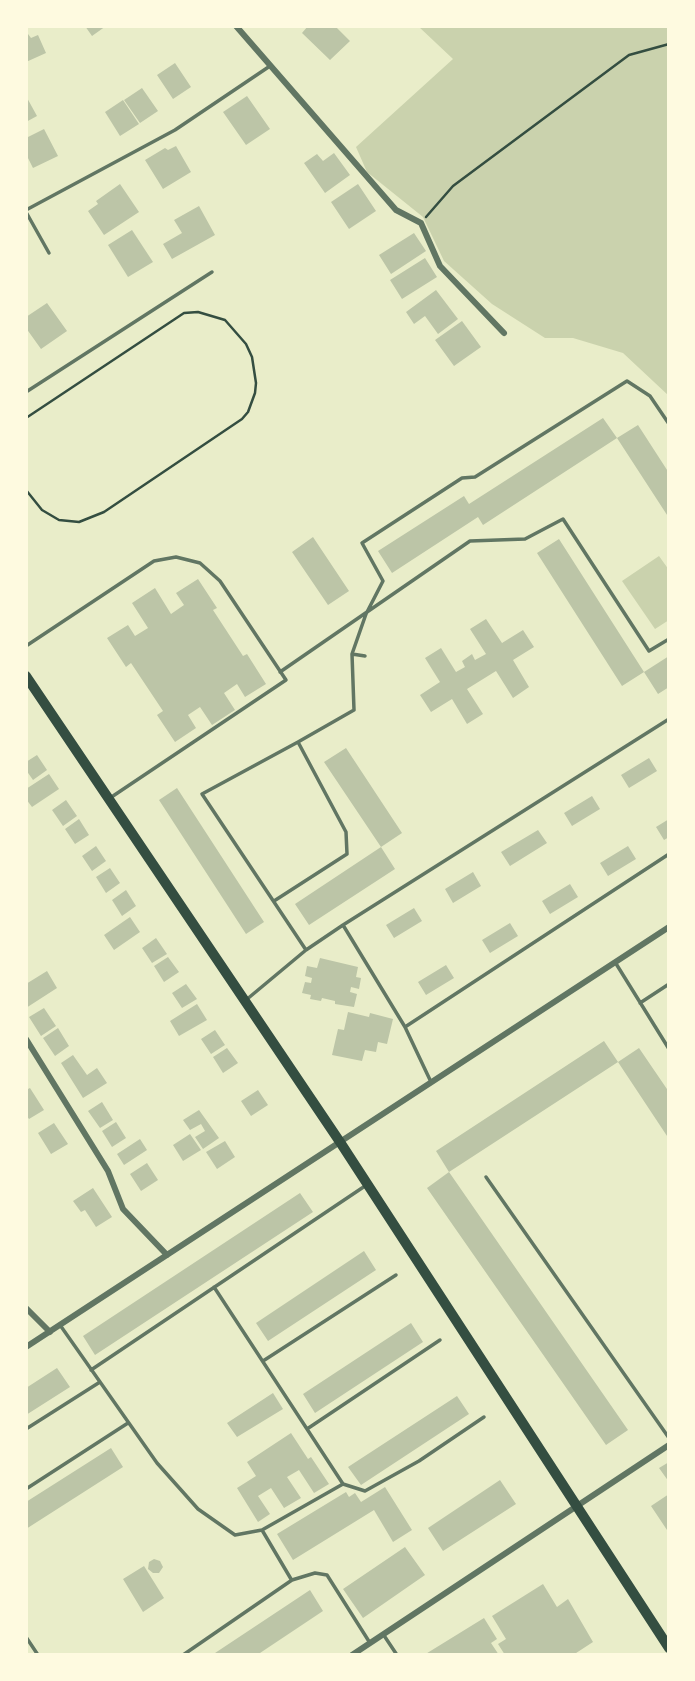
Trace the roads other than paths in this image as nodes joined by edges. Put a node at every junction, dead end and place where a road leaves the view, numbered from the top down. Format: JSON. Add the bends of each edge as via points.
{"nodes":[{"id":1,"x":236,"y":26,"type":"edge"},
{"id":2,"x":270,"y":66,"type":"junction"},
{"id":3,"x":26,"y":211,"type":"edge"},
{"id":4,"x":49,"y":253,"type":"dead end"},
{"id":5,"x":212,"y":272,"type":"dead end"},
{"id":6,"x":504,"y":334,"type":"dead end"},
{"id":7,"x":26,"y":392,"type":"edge"},
{"id":8,"x":669,"y":424,"type":"edge"},
{"id":9,"x":366,"y":614,"type":"junction"},
{"id":10,"x":669,"y":639,"type":"edge"},
{"id":11,"x":26,"y":646,"type":"edge"},
{"id":12,"x":352,"y":654,"type":"junction"},
{"id":13,"x":365,"y":656,"type":"dead end"},
{"id":14,"x":280,"y":672,"type":"junction"},
{"id":15,"x":26,"y":676,"type":"edge"},
{"id":16,"x":669,"y":719,"type":"edge"},
{"id":17,"x":298,"y":742,"type":"junction"},
{"id":18,"x":109,"y":799,"type":"junction"},
{"id":19,"x":669,"y":854,"type":"edge"},
{"id":20,"x":274,"y":901,"type":"junction"},
{"id":21,"x":344,"y":925,"type":"junction"},
{"id":22,"x":669,"y":927,"type":"edge"},
{"id":23,"x":306,"y":950,"type":"junction"},
{"id":24,"x":615,"y":962,"type":"junction"},
{"id":25,"x":669,"y":984,"type":"edge"},
{"id":26,"x":245,"y":1001,"type":"junction"},
{"id":27,"x":640,"y":1003,"type":"junction"},
{"id":28,"x":405,"y":1027,"type":"junction"},
{"id":29,"x":26,"y":1040,"type":"edge"},
{"id":30,"x":669,"y":1049,"type":"edge"},
{"id":31,"x":431,"y":1082,"type":"junction"},
{"id":32,"x":340,"y":1142,"type":"junction"},
{"id":33,"x":486,"y":1177,"type":"dead end"},
{"id":34,"x":368,"y":1184,"type":"junction"},
{"id":35,"x":167,"y":1255,"type":"junction"},
{"id":36,"x":396,"y":1275,"type":"dead end"},
{"id":37,"x":214,"y":1287,"type":"junction"},
{"id":38,"x":26,"y":1308,"type":"edge"},
{"id":39,"x":60,"y":1325,"type":"junction"},
{"id":40,"x":50,"y":1332,"type":"junction"},
{"id":41,"x":440,"y":1340,"type":"dead end"},
{"id":42,"x":26,"y":1347,"type":"edge"},
{"id":43,"x":263,"y":1361,"type":"junction"},
{"id":44,"x":91,"y":1370,"type":"junction"},
{"id":45,"x":100,"y":1382,"type":"junction"},
{"id":46,"x":484,"y":1417,"type":"dead end"},
{"id":47,"x":128,"y":1423,"type":"junction"},
{"id":48,"x":26,"y":1429,"type":"edge"},
{"id":49,"x":307,"y":1429,"type":"junction"},
{"id":50,"x":669,"y":1437,"type":"edge"},
{"id":51,"x":669,"y":1445,"type":"edge"},
{"id":52,"x":343,"y":1484,"type":"junction"},
{"id":53,"x":26,"y":1489,"type":"edge"},
{"id":54,"x":577,"y":1506,"type":"junction"},
{"id":55,"x":262,"y":1530,"type":"junction"},
{"id":56,"x":292,"y":1580,"type":"junction"},
{"id":57,"x":383,"y":1634,"type":"junction"},
{"id":58,"x":26,"y":1637,"type":"edge"},
{"id":59,"x":370,"y":1643,"type":"junction"},
{"id":60,"x":669,"y":1648,"type":"edge"},
{"id":61,"x":38,"y":1655,"type":"edge"},
{"id":62,"x":183,"y":1655,"type":"edge"},
{"id":63,"x":352,"y":1655,"type":"edge"},
{"id":64,"x":397,"y":1655,"type":"edge"}],
"edges":[{"from":1,"to":2,"type":"street"},
{"from":2,"to":3,"type":"lane","via":[[175,130]]},
{"from":2,"to":6,"type":"street","via":[[396,210],[421,223],[440,266]]},
{"from":3,"to":4,"type":"lane"},
{"from":5,"to":7,"type":"lane"},
{"from":8,"to":9,"type":"lane","via":[[650,396],[627,381],[475,477],[462,478],[362,543],[383,581]]},
{"from":9,"to":10,"type":"lane","via":[[470,541],[525,538],[563,519],[649,651]]},
{"from":9,"to":12,"type":"lane"},
{"from":9,"to":14,"type":"lane"},
{"from":11,"to":14,"type":"lane","via":[[154,561],[176,557],[200,563],[220,581]]},
{"from":12,"to":13,"type":"lane"},
{"from":12,"to":17,"type":"lane","via":[[354,710]]},
{"from":14,"to":18,"type":"lane","via":[[286,680]]},
{"from":15,"to":18,"type":"main road"},
{"from":16,"to":21,"type":"lane"},
{"from":17,"to":20,"type":"lane","via":[[346,832],[346,854]]},
{"from":17,"to":20,"type":"lane","via":[[202,794]]},
{"from":18,"to":26,"type":"main road"},
{"from":19,"to":28,"type":"lane"},
{"from":20,"to":23,"type":"lane"},
{"from":21,"to":23,"type":"lane"},
{"from":21,"to":28,"type":"lane"},
{"from":22,"to":24,"type":"street"},
{"from":23,"to":26,"type":"lane"},
{"from":24,"to":27,"type":"lane"},
{"from":24,"to":31,"type":"street"},
{"from":25,"to":27,"type":"lane"},
{"from":26,"to":32,"type":"main road"},
{"from":27,"to":30,"type":"lane"},
{"from":28,"to":31,"type":"lane"},
{"from":29,"to":35,"type":"street","via":[[108,1171],[123,1209]]},
{"from":31,"to":32,"type":"street"},
{"from":32,"to":34,"type":"main road"},
{"from":32,"to":35,"type":"street"},
{"from":33,"to":50,"type":"lane"},
{"from":34,"to":37,"type":"lane"},
{"from":34,"to":54,"type":"main road"},
{"from":35,"to":39,"type":"street"},
{"from":36,"to":43,"type":"lane"},
{"from":37,"to":43,"type":"lane"},
{"from":37,"to":44,"type":"lane"},
{"from":38,"to":40,"type":"street"},
{"from":39,"to":40,"type":"street"},
{"from":39,"to":44,"type":"lane"},
{"from":40,"to":42,"type":"street"},
{"from":41,"to":49,"type":"lane"},
{"from":43,"to":49,"type":"lane"},
{"from":44,"to":45,"type":"lane"},
{"from":45,"to":47,"type":"lane"},
{"from":45,"to":48,"type":"lane"},
{"from":46,"to":52,"type":"lane","via":[[365,1491]]},
{"from":47,"to":53,"type":"lane"},
{"from":47,"to":55,"type":"lane","via":[[198,1508],[235,1535]]},
{"from":49,"to":52,"type":"lane"},
{"from":51,"to":54,"type":"street"},
{"from":52,"to":55,"type":"lane"},
{"from":54,"to":57,"type":"street"},
{"from":54,"to":60,"type":"main road"},
{"from":55,"to":56,"type":"lane"},
{"from":56,"to":59,"type":"lane","via":[[315,1573],[327,1575]]},
{"from":56,"to":62,"type":"lane"},
{"from":57,"to":59,"type":"street"},
{"from":57,"to":64,"type":"lane"},
{"from":58,"to":61,"type":"lane"},
{"from":59,"to":63,"type":"street"}]}
